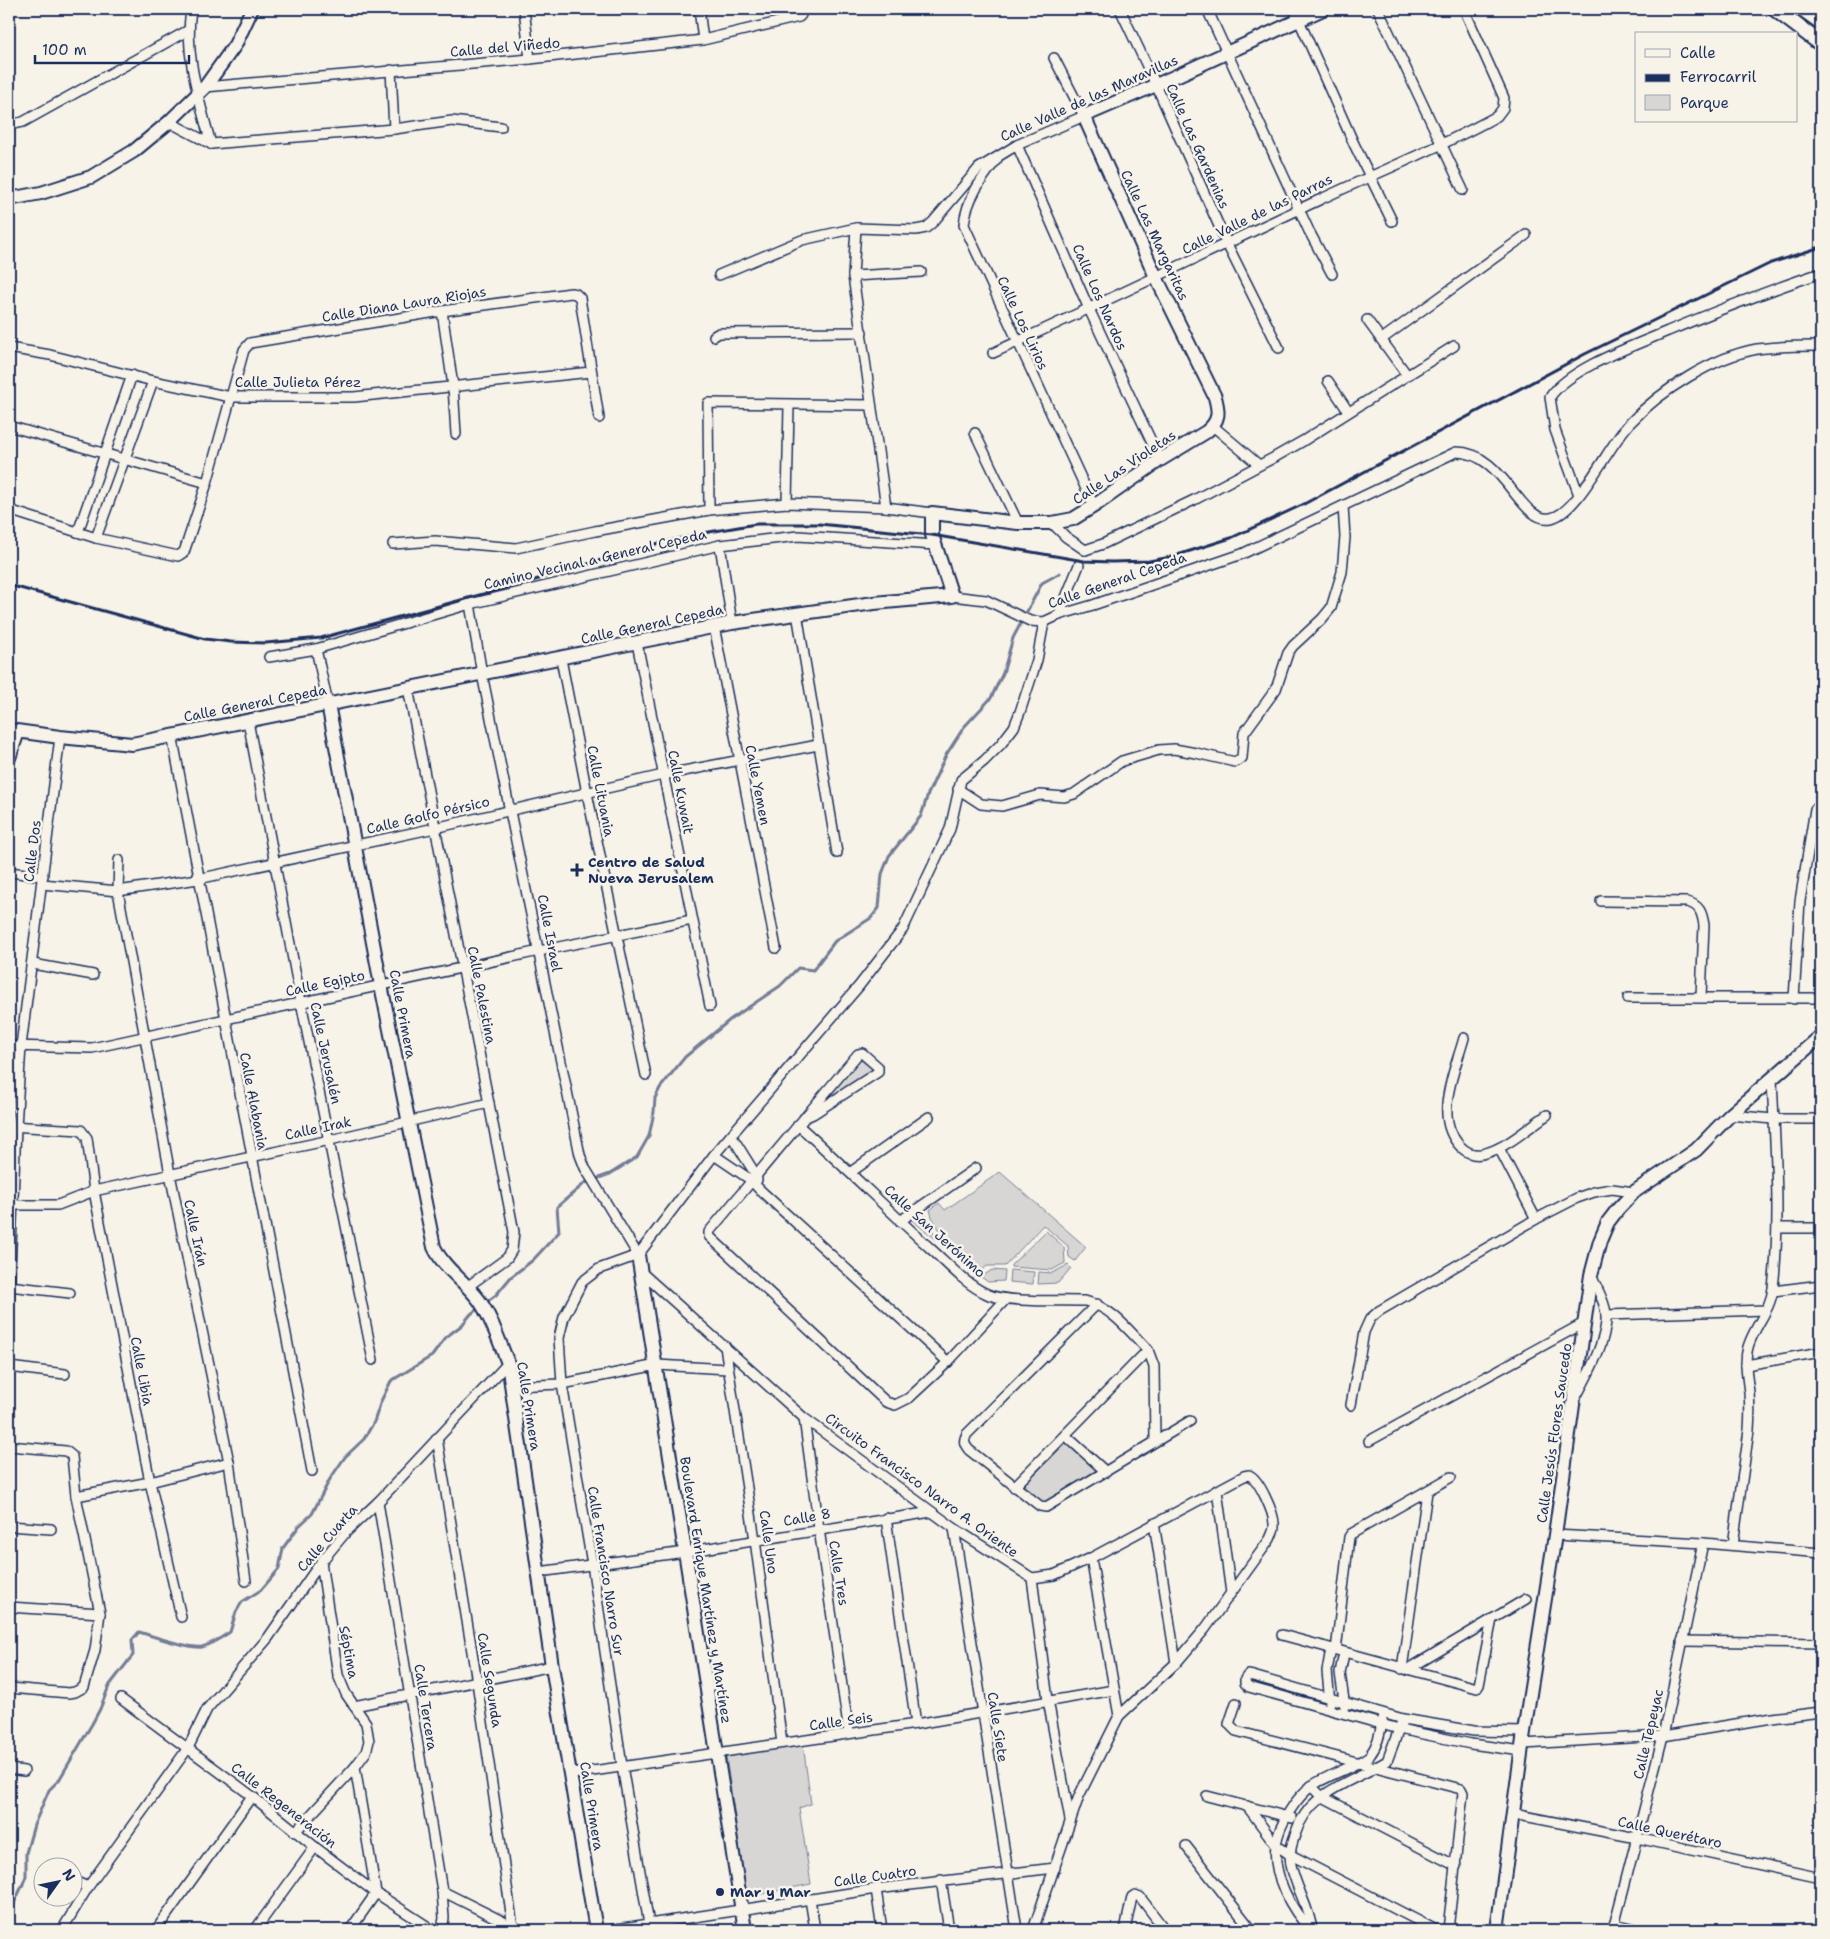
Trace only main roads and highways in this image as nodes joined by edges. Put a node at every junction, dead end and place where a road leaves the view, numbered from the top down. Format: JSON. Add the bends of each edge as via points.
{"nodes":[{"id":1,"x":1775,"y":9,"type":"edge"},
{"id":2,"x":1803,"y":9,"type":"edge"},
{"id":3,"x":1821,"y":22,"type":"edge"},
{"id":4,"x":1821,"y":44,"type":"edge"}],
"edges":[{"from":1,"to":4,"type":"main road"},
{"from":2,"to":3,"type":"main road"}]}
